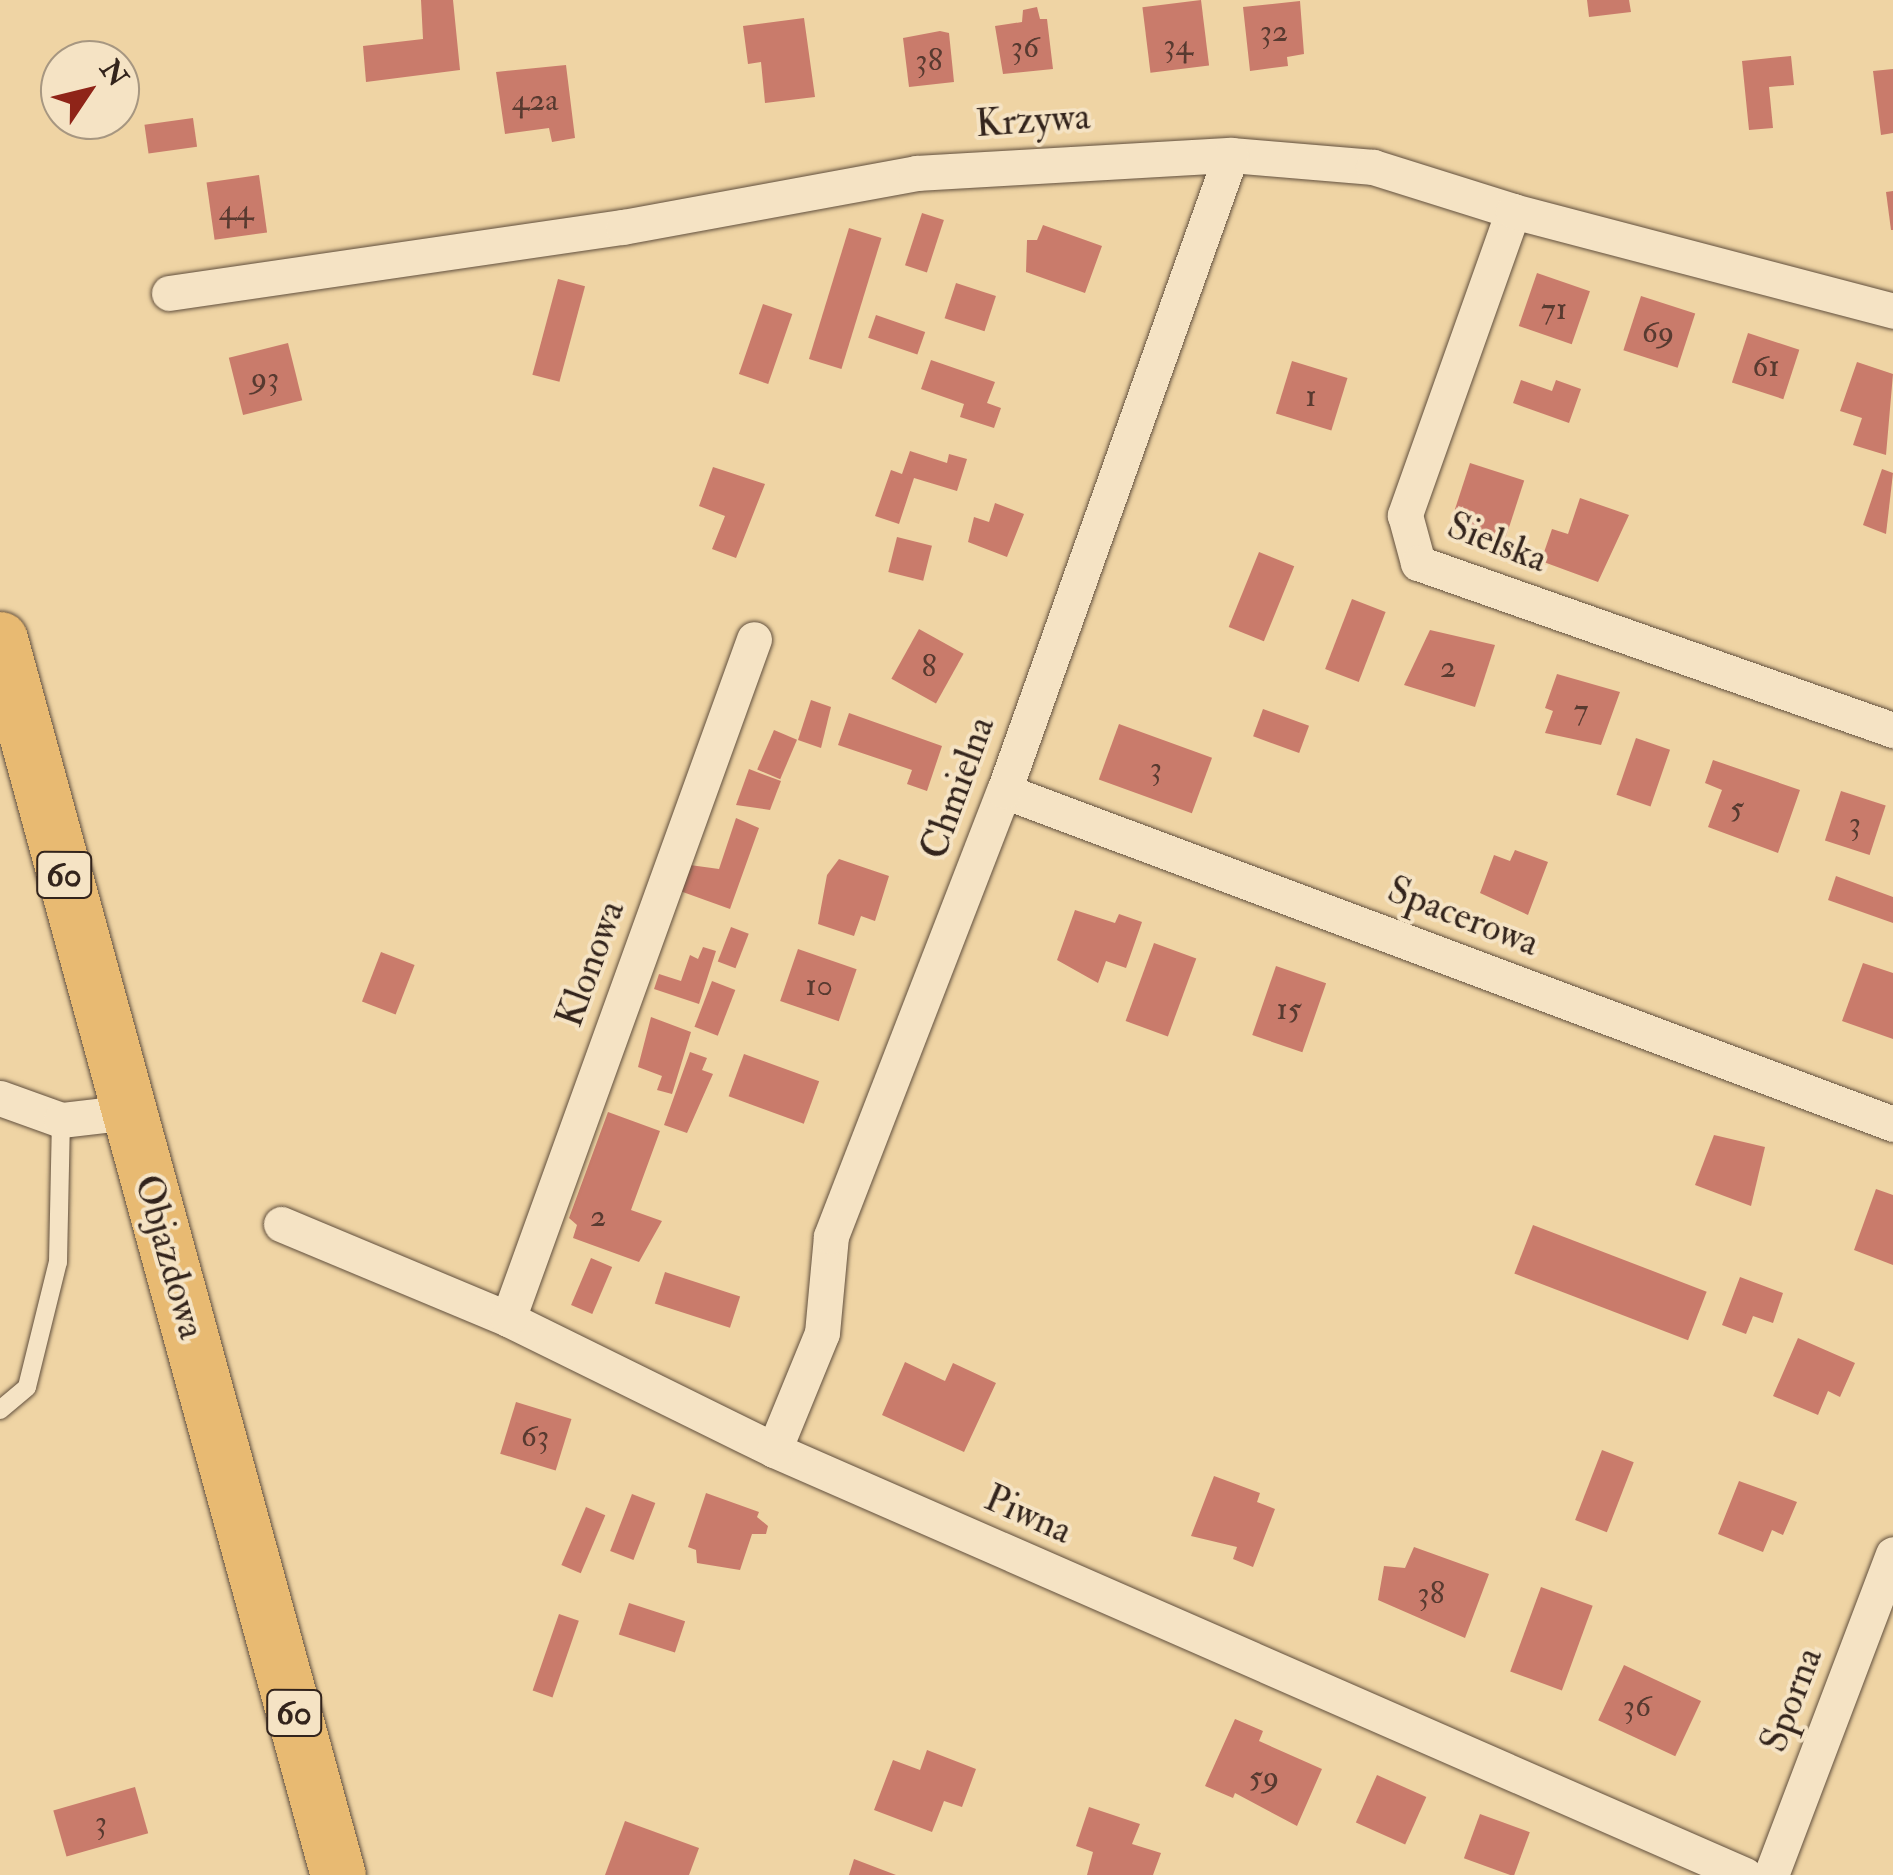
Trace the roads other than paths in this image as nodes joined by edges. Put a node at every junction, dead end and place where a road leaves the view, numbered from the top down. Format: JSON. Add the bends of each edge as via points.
{"nodes":[{"id":1,"x":1231,"y":154,"type":"junction"},
{"id":2,"x":1513,"y":211,"type":"junction"},
{"id":3,"x":169,"y":293,"type":"dead end"},
{"id":4,"x":1893,"y":311,"type":"edge"},
{"id":5,"x":0,"y":638,"type":"edge"},
{"id":6,"x":754,"y":639,"type":"dead end"},
{"id":7,"x":1893,"y":730,"type":"edge"},
{"id":8,"x":1004,"y":791,"type":"junction"},
{"id":9,"x":0,"y":1098,"type":"edge"},
{"id":10,"x":129,"y":1112,"type":"junction"},
{"id":11,"x":61,"y":1120,"type":"junction"},
{"id":12,"x":1893,"y":1124,"type":"edge"},
{"id":13,"x":281,"y":1224,"type":"dead end"},
{"id":14,"x":508,"y":1319,"type":"junction"},
{"id":15,"x":0,"y":1410,"type":"edge"},
{"id":16,"x":774,"y":1450,"type":"junction"},
{"id":17,"x":1893,"y":1554,"type":"edge"},
{"id":18,"x":338,"y":1875,"type":"edge"},
{"id":19,"x":1745,"y":1875,"type":"edge"},
{"id":20,"x":1772,"y":1875,"type":"edge"}],
"edges":[{"from":1,"to":2,"type":"street","name":"Krzywa","via":[[1374,167]]},
{"from":1,"to":3,"type":"street","name":"Krzywa","via":[[916,173],[623,227]]},
{"from":1,"to":8,"type":"street","name":"Chmielna"},
{"from":2,"to":4,"type":"street","name":"Krzywa"},
{"from":2,"to":7,"type":"street","name":"Sielska","via":[[1405,516],[1418,562]]},
{"from":5,"to":10,"type":"main road","name":"Objazdowa","number":"60"},
{"from":6,"to":14,"type":"street","name":"Klonowa"},
{"from":8,"to":12,"type":"street","name":"Spacerowa"},
{"from":8,"to":16,"type":"street","name":"Chmielna","via":[[830,1236],[822,1333]]},
{"from":9,"to":11,"type":"street"},
{"from":10,"to":11,"type":"street"},
{"from":10,"to":18,"type":"main road","name":"Objazdowa","number":"60"},
{"from":11,"to":15,"type":"lane","via":[[58,1262],[27,1387]]},
{"from":13,"to":14,"type":"street","name":"Piwna"},
{"from":14,"to":16,"type":"street","name":"Piwna"},
{"from":16,"to":19,"type":"street","name":"Piwna"},
{"from":17,"to":20,"type":"street","name":"Sporna"}]}
